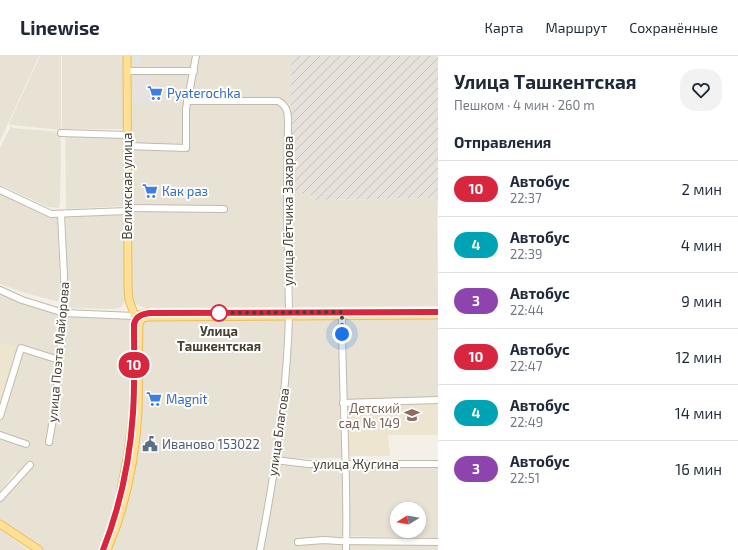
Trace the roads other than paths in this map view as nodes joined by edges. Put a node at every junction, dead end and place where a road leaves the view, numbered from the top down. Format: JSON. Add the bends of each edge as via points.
{"nodes":[{"id":1,"x":127,"y":56,"type":"edge"},
{"id":2,"x":196,"y":56,"type":"edge"},
{"id":3,"x":194,"y":70,"type":"junction"},
{"id":4,"x":127,"y":71,"type":"junction"},
{"id":5,"x":187,"y":101,"type":"junction"},
{"id":6,"x":61,"y":133,"type":"dead end"},
{"id":7,"x":127,"y":135,"type":"junction"},
{"id":8,"x":127,"y":146,"type":"junction"},
{"id":9,"x":0,"y":190,"type":"edge"},
{"id":10,"x":127,"y":209,"type":"junction"},
{"id":11,"x":224,"y":209,"type":"dead end"},
{"id":12,"x":61,"y":214,"type":"junction"},
{"id":13,"x":0,"y":290,"type":"edge"},
{"id":14,"x":438,"y":312,"type":"edge"},
{"id":15,"x":64,"y":313,"type":"junction"},
{"id":16,"x":420,"y":313,"type":"junction"},
{"id":17,"x":289,"y":314,"type":"junction"},
{"id":18,"x":342,"y":314,"type":"junction"},
{"id":19,"x":438,"y":315,"type":"edge"},
{"id":20,"x":139,"y":319,"type":"junction"},
{"id":21,"x":59,"y":360,"type":"junction"},
{"id":22,"x":438,"y":400,"type":"edge"},
{"id":23,"x":343,"y":403,"type":"junction"},
{"id":24,"x":0,"y":416,"type":"edge"},
{"id":25,"x":0,"y":435,"type":"edge"},
{"id":26,"x":49,"y":442,"type":"dead end"},
{"id":27,"x":26,"y":444,"type":"dead end"},
{"id":28,"x":275,"y":460,"type":"junction"},
{"id":29,"x":346,"y":464,"type":"junction"},
{"id":30,"x":438,"y":464,"type":"edge"},
{"id":31,"x":30,"y":465,"type":"dead end"},
{"id":32,"x":0,"y":498,"type":"edge"},
{"id":33,"x":0,"y":524,"type":"edge"},
{"id":34,"x":0,"y":530,"type":"edge"},
{"id":35,"x":346,"y":541,"type":"junction"},
{"id":36,"x":298,"y":542,"type":"dead end"},
{"id":37,"x":438,"y":542,"type":"edge"},
{"id":38,"x":32,"y":550,"type":"edge"},
{"id":39,"x":39,"y":550,"type":"edge"},
{"id":40,"x":103,"y":550,"type":"edge"},
{"id":41,"x":107,"y":550,"type":"edge"},
{"id":42,"x":260,"y":550,"type":"edge"},
{"id":43,"x":346,"y":550,"type":"edge"}],
"edges":[{"from":1,"to":4,"type":"main road","name":"Велижская улица"},
{"from":2,"to":3,"type":"street"},
{"from":3,"to":4,"type":"street"},
{"from":3,"to":5,"type":"street"},
{"from":4,"to":7,"type":"main road","name":"Велижская улица"},
{"from":5,"to":8,"type":"street","via":[[186,148]]},
{"from":5,"to":17,"type":"street","name":"улица Лётчика Захарова","via":[[278,101],[287,109]]},
{"from":6,"to":7,"type":"street"},
{"from":7,"to":8,"type":"main road","name":"Велижская улица"},
{"from":8,"to":10,"type":"main road","name":"Велижская улица"},
{"from":9,"to":12,"type":"street","via":[[51,214]]},
{"from":10,"to":11,"type":"street"},
{"from":10,"to":12,"type":"street"},
{"from":10,"to":20,"type":"main road","name":"Велижская улица","via":[[129,300]]},
{"from":12,"to":15,"type":"street","name":"улица Поэта Майорова"},
{"from":13,"to":15,"type":"street"},
{"from":14,"to":16,"type":"main road"},
{"from":15,"to":20,"type":"street"},
{"from":15,"to":21,"type":"street","name":"улица Поэта Майорова"},
{"from":16,"to":18,"type":"main road"},
{"from":16,"to":19,"type":"main road"},
{"from":17,"to":18,"type":"main road"},
{"from":17,"to":20,"type":"main road"},
{"from":17,"to":28,"type":"street","name":"улица Благова","via":[[286,380]]},
{"from":18,"to":23,"type":"street"},
{"from":20,"to":40,"type":"main road","name":"Велижская улица","via":[[129,446],[118,505]]},
{"from":20,"to":41,"type":"main road","name":"Велижская улица","via":[[138,412],[134,454],[123,504]]},
{"from":21,"to":24,"type":"street","via":[[21,348]]},
{"from":21,"to":26,"type":"street","name":"улица Поэта Майорова"},
{"from":22,"to":23,"type":"street"},
{"from":23,"to":29,"type":"street"},
{"from":25,"to":27,"type":"street"},
{"from":28,"to":29,"type":"street","name":"улица Жугина","via":[[308,464]]},
{"from":28,"to":42,"type":"street","name":"улица Благова"},
{"from":29,"to":30,"type":"street","name":"улица Жугина"},
{"from":29,"to":35,"type":"street"},
{"from":31,"to":32,"type":"street"},
{"from":33,"to":39,"type":"main road"},
{"from":34,"to":38,"type":"main road"},
{"from":35,"to":36,"type":"street"},
{"from":35,"to":37,"type":"street"},
{"from":35,"to":43,"type":"street"}]}
